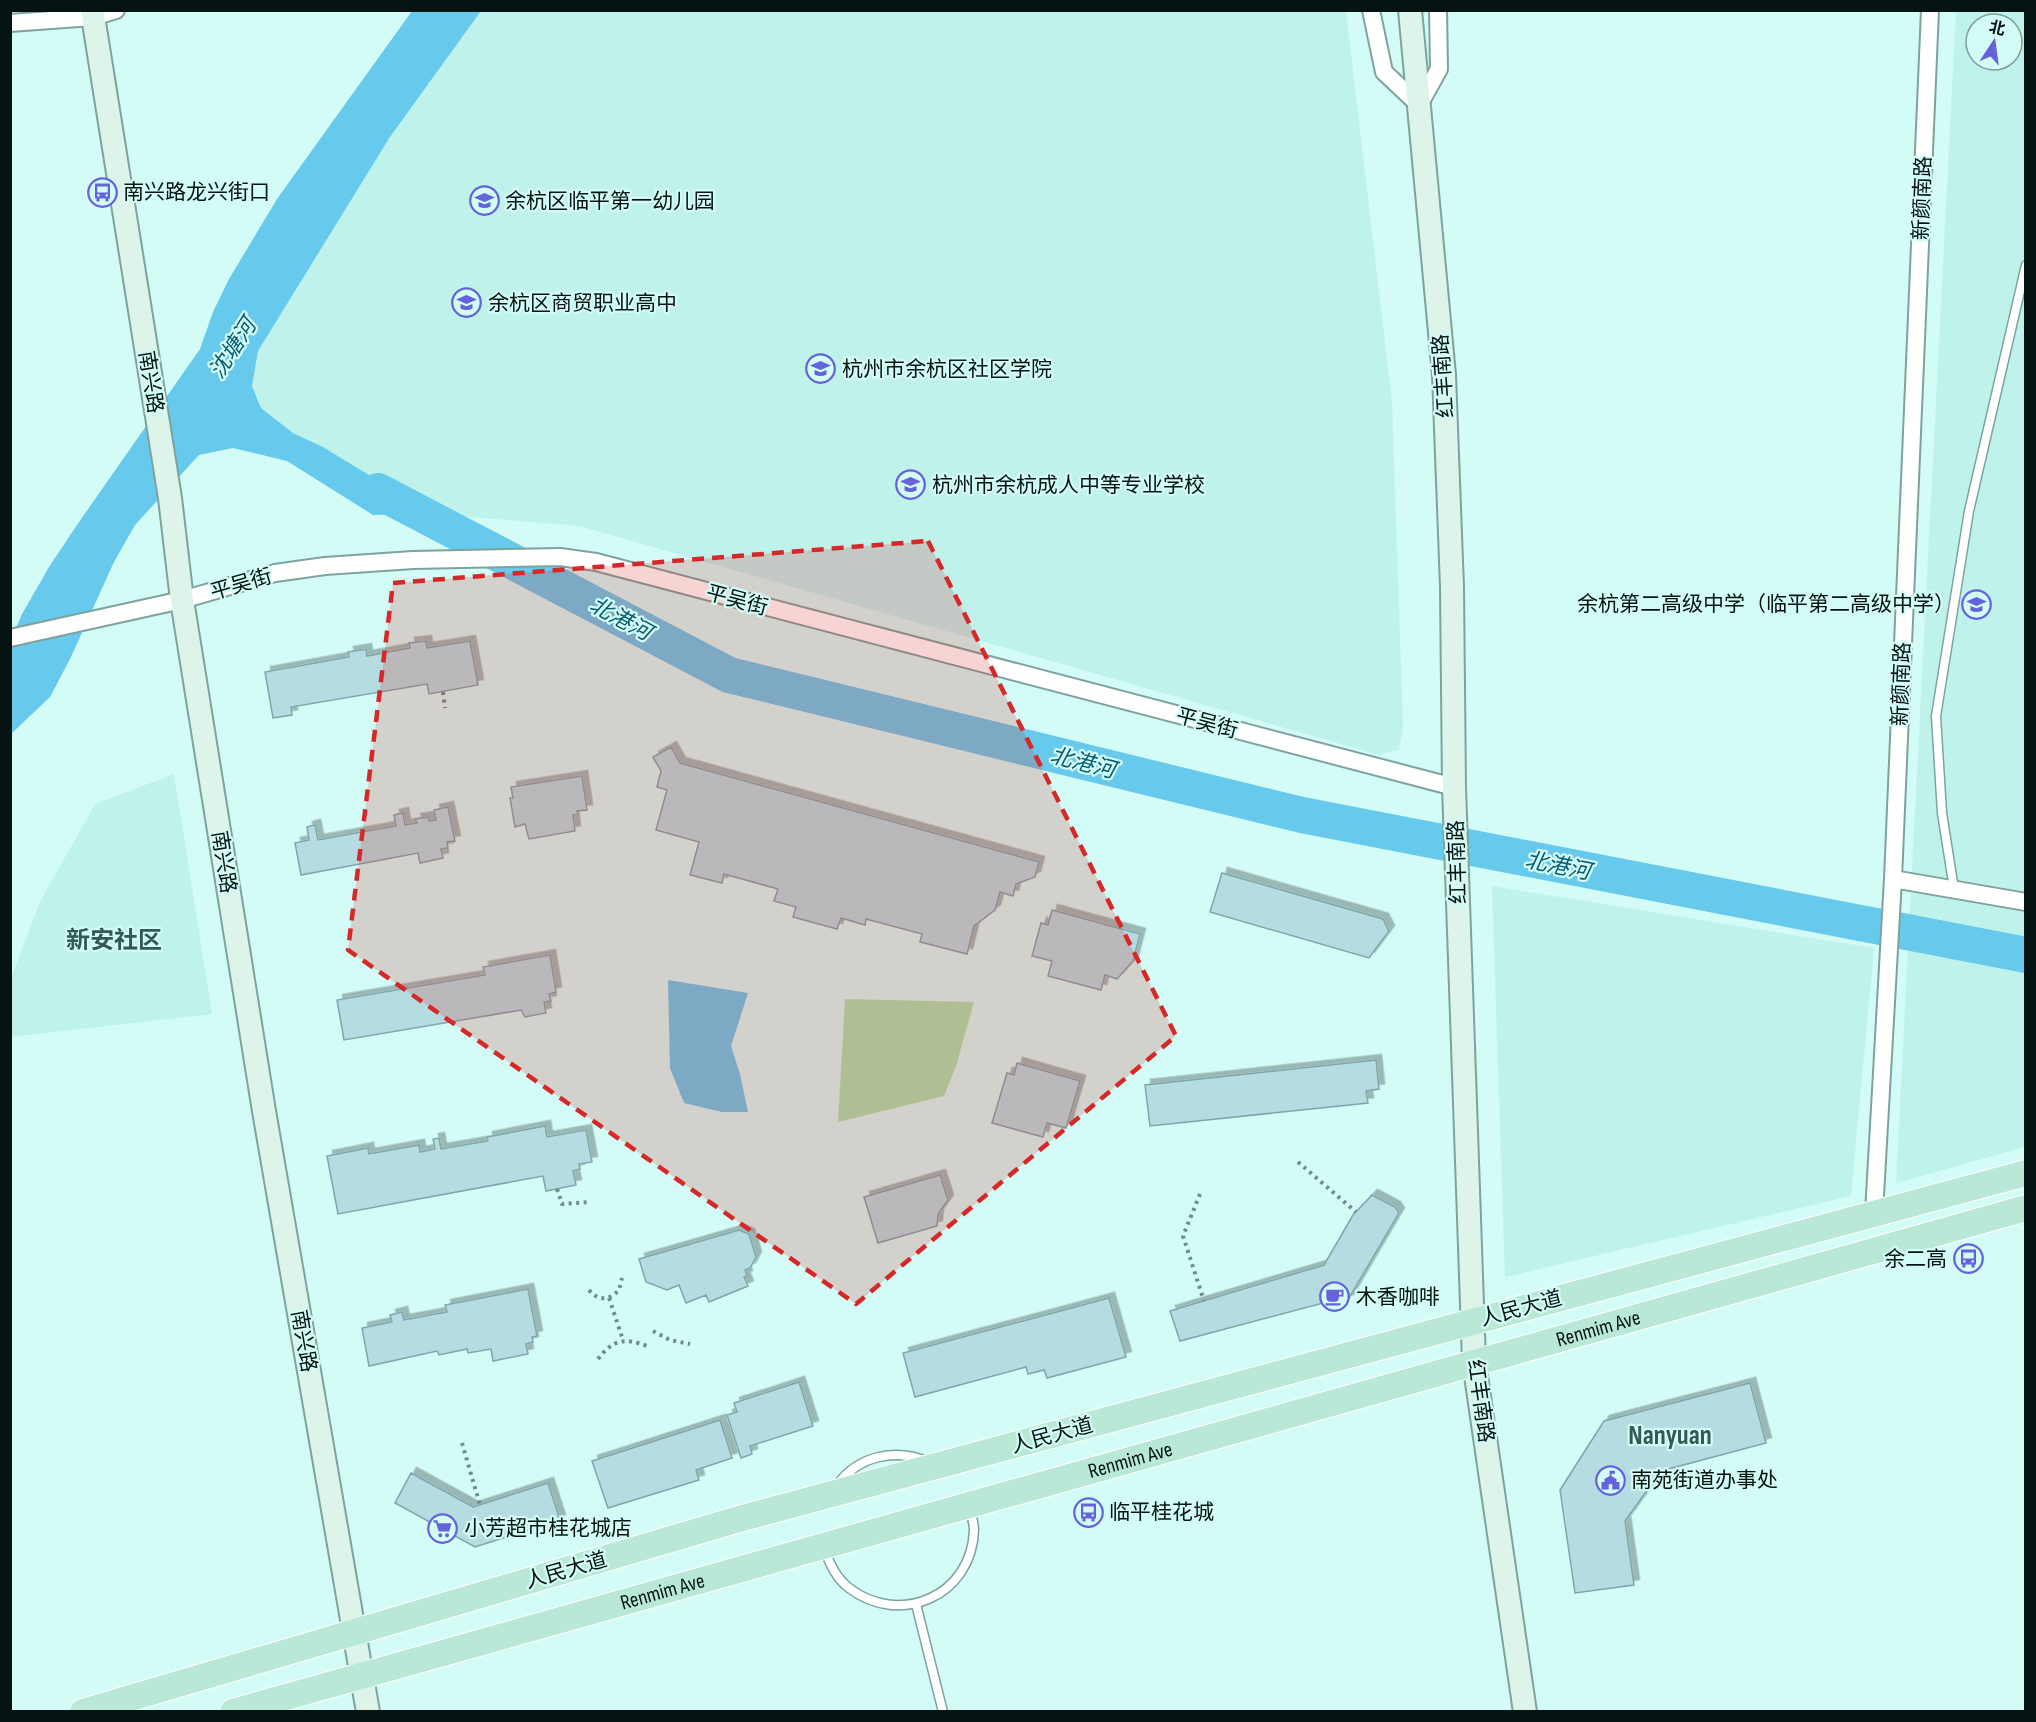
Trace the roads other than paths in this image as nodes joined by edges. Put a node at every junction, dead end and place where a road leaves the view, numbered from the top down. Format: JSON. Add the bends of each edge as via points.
{"nodes":[{"id":1,"x":116,"y":10,"type":"edge"},
{"id":2,"x":1371,"y":10,"type":"edge"},
{"id":3,"x":1410,"y":10,"type":"edge"},
{"id":4,"x":1438,"y":10,"type":"edge"},
{"id":5,"x":1930,"y":10,"type":"edge"},
{"id":6,"x":92,"y":14,"type":"edge"},
{"id":7,"x":10,"y":23,"type":"edge"},
{"id":8,"x":1419,"y":105,"type":"junction"},
{"id":9,"x":2025,"y":265,"type":"edge"},
{"id":10,"x":182,"y":600,"type":"junction"},
{"id":11,"x":10,"y":638,"type":"edge"},
{"id":12,"x":1454,"y":788,"type":"junction"},
{"id":13,"x":1893,"y":880,"type":"junction"},
{"id":14,"x":1954,"y":889,"type":"junction"},
{"id":15,"x":2025,"y":902,"type":"edge"},
{"id":16,"x":2025,"y":1173,"type":"edge"},
{"id":17,"x":2025,"y":1209,"type":"edge"},
{"id":18,"x":1874,"y":1214,"type":"junction"},
{"id":19,"x":1473,"y":1322,"type":"junction"},
{"id":20,"x":1474,"y":1362,"type":"junction"},
{"id":21,"x":938,"y":1465,"type":"dead end"},
{"id":22,"x":830,"y":1494,"type":"junction"},
{"id":23,"x":969,"y":1504,"type":"junction"},
{"id":24,"x":823,"y":1545,"type":"junction"},
{"id":25,"x":916,"y":1604,"type":"junction"},
{"id":26,"x":354,"y":1632,"type":"junction"},
{"id":27,"x":363,"y":1675,"type":"junction"},
{"id":28,"x":83,"y":1712,"type":"edge"},
{"id":29,"x":233,"y":1712,"type":"edge"},
{"id":30,"x":368,"y":1712,"type":"edge"},
{"id":31,"x":943,"y":1712,"type":"edge"},
{"id":32,"x":1525,"y":1712,"type":"edge"}],
"edges":[{"from":1,"to":6,"type":"street"},
{"from":2,"to":8,"type":"street","via":[[1384,72]]},
{"from":3,"to":8,"type":"street","name":"红丰南路"},
{"from":4,"to":8,"type":"street","via":[[1439,69]]},
{"from":5,"to":13,"type":"street","name":"新颜南路"},
{"from":6,"to":7,"type":"street"},
{"from":6,"to":10,"type":"street","name":"南兴路","via":[[170,498]]},
{"from":8,"to":12,"type":"street","name":"红丰南路","via":[[1444,375]]},
{"from":9,"to":14,"type":"lane","via":[[1969,511],[1936,717],[1942,813]]},
{"from":10,"to":11,"type":"street","name":"平吴街"},
{"from":10,"to":12,"type":"street","name":"平吴街","via":[[275,573],[325,566],[560,557],[596,562]]},
{"from":10,"to":26,"type":"street","name":"南兴路","via":[[264,1111]]},
{"from":12,"to":19,"type":"street","name":"红丰南路"},
{"from":13,"to":14,"type":"street"},
{"from":13,"to":18,"type":"street","name":"新颜南路"},
{"from":14,"to":15,"type":"street"},
{"from":16,"to":18,"type":"main road","name":"人民大道"},
{"from":17,"to":20,"type":"main road","name":"Renmim Ave"},
{"from":18,"to":19,"type":"main road","name":"人民大道"},
{"from":19,"to":20,"type":"street","name":"红丰南路"},
{"from":19,"to":22,"type":"main road","name":"人民大道"},
{"from":20,"to":23,"type":"main road","name":"Renmim Ave"},
{"from":20,"to":32,"type":"street","name":"红丰南路"},
{"from":21,"to":22,"type":"lane","via":[[915,1456],[876,1457],[844,1476]]},
{"from":22,"to":26,"type":"main road","name":"人民大道"},
{"from":23,"to":24,"type":"main road","name":"Renmim Ave"},
{"from":23,"to":25,"type":"lane","via":[[974,1529],[970,1554],[958,1576],[940,1594]]},
{"from":24,"to":25,"type":"lane","via":[[832,1568],[847,1587],[868,1600],[892,1606]]},
{"from":24,"to":27,"type":"main road","name":"Renmim Ave"},
{"from":25,"to":31,"type":"lane"},
{"from":26,"to":27,"type":"street","name":"南兴路"},
{"from":26,"to":28,"type":"main road","name":"人民大道"},
{"from":27,"to":29,"type":"main road","name":"Renmim Ave"},
{"from":27,"to":30,"type":"street","name":"南兴路"}]}
